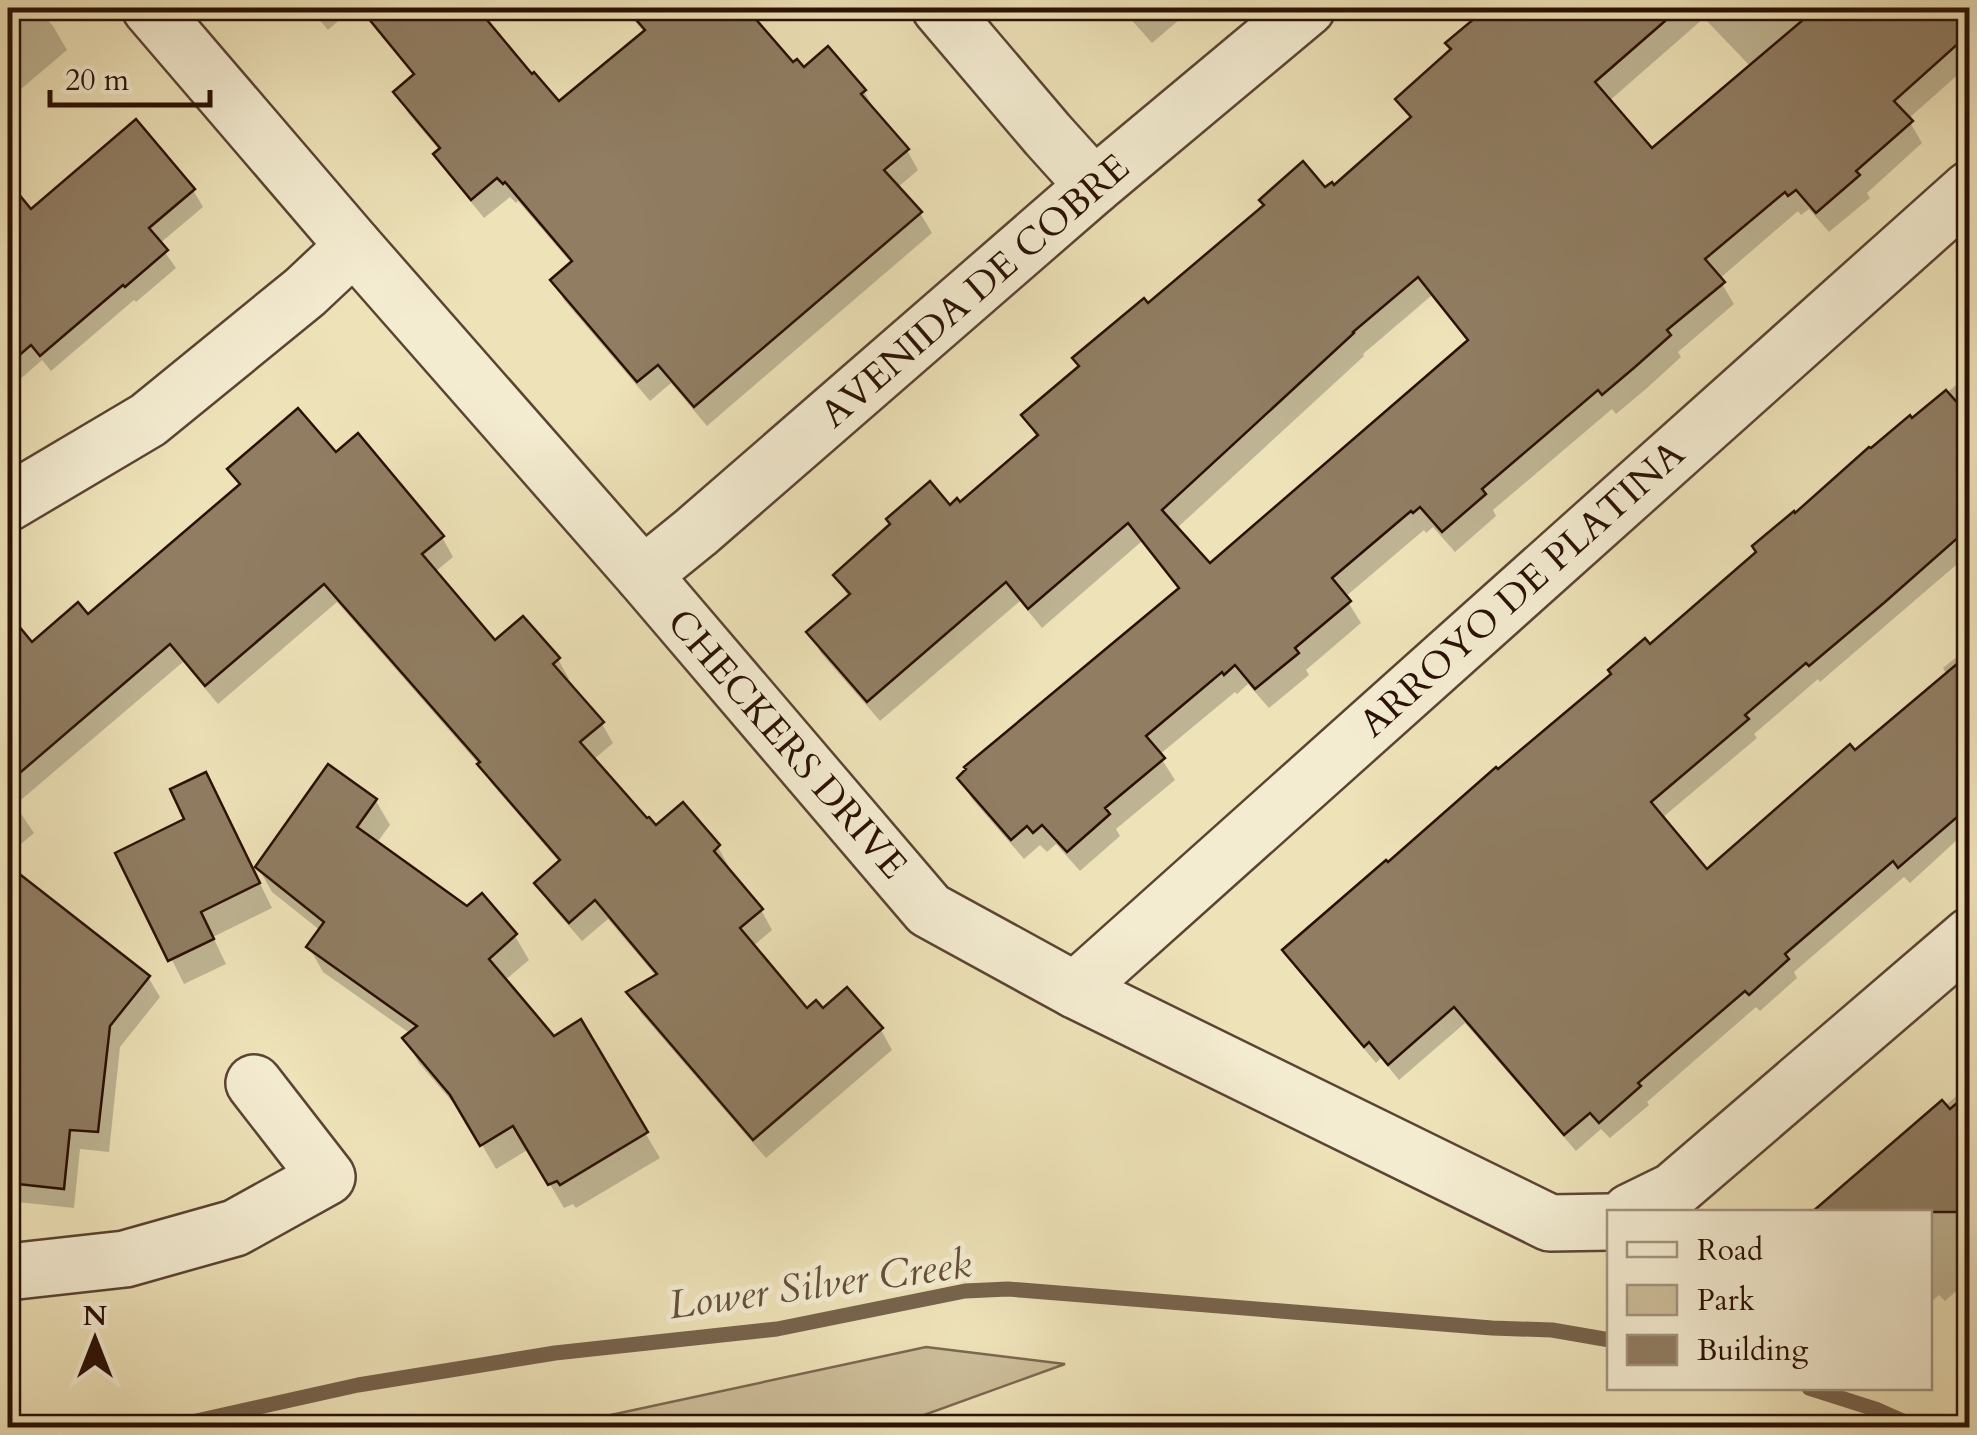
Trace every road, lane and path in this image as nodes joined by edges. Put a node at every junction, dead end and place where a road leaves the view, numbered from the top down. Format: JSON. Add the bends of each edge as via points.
{"nodes":[{"id":1,"x":150,"y":8,"type":"edge"},
{"id":2,"x":940,"y":8,"type":"edge"},
{"id":3,"x":1307,"y":8,"type":"edge"},
{"id":4,"x":1094,"y":186,"type":"junction"},
{"id":5,"x":1970,"y":189,"type":"edge"},
{"id":6,"x":354,"y":246,"type":"junction"},
{"id":7,"x":8,"y":503,"type":"edge"},
{"id":8,"x":643,"y":575,"type":"junction"},
{"id":9,"x":1970,"y":936,"type":"edge"},
{"id":10,"x":1074,"y":990,"type":"junction"},
{"id":11,"x":254,"y":1082,"type":"dead end"},
{"id":12,"x":1634,"y":1210,"type":"edge"},
{"id":13,"x":1607,"y":1222,"type":"edge"},
{"id":14,"x":8,"y":1272,"type":"edge"}],
"edges":[{"from":1,"to":6,"type":"street","name":"CHECKERS DRIVE"},
{"from":2,"to":4,"type":"street"},
{"from":3,"to":4,"type":"street","name":"AVENIDA DE COBRE"},
{"from":4,"to":8,"type":"street","name":"AVENIDA DE COBRE"},
{"from":5,"to":10,"type":"street","name":"ARROYO DE PLATINA"},
{"from":6,"to":7,"type":"street","via":[[148,420]]},
{"from":6,"to":8,"type":"street","name":"CHECKERS DRIVE"},
{"from":8,"to":10,"type":"street","name":"CHECKERS DRIVE","via":[[929,910]]},
{"from":9,"to":12,"type":"street","via":[[1673,1191]]},
{"from":10,"to":13,"type":"street","name":"CHECKERS DRIVE","via":[[1550,1224]]},
{"from":11,"to":14,"type":"street","via":[[327,1177],[235,1228],[126,1259]]}]}
